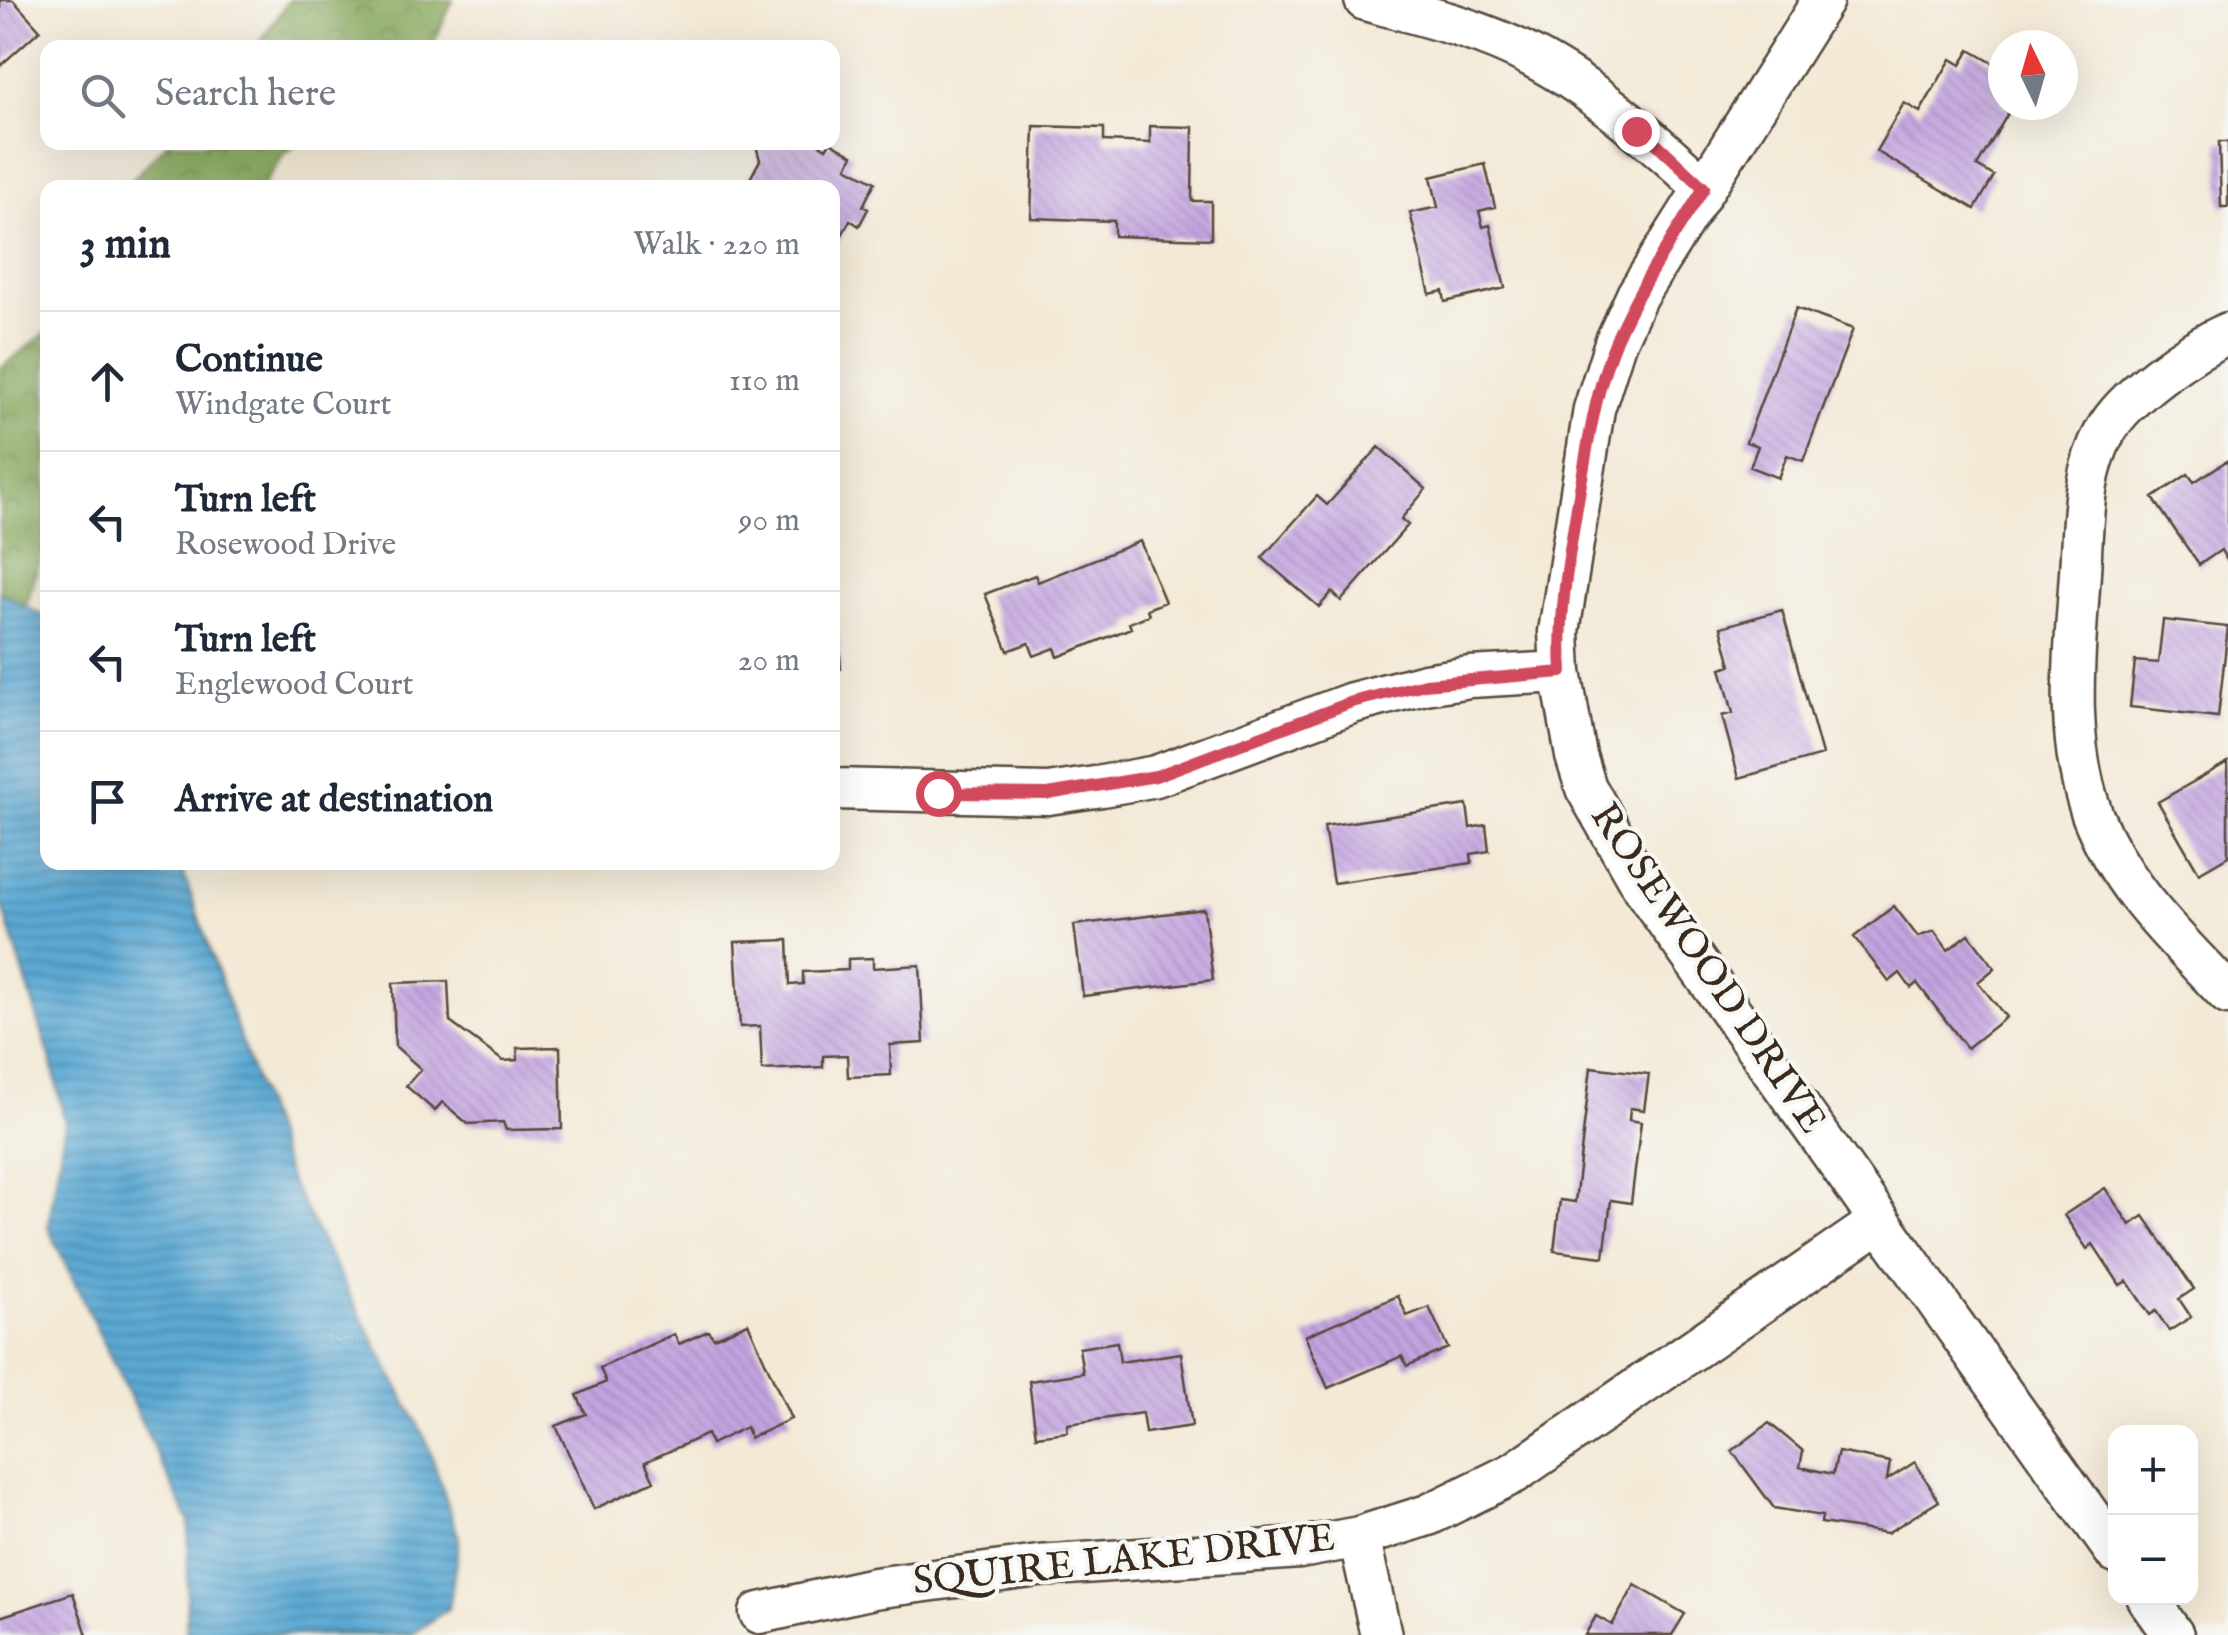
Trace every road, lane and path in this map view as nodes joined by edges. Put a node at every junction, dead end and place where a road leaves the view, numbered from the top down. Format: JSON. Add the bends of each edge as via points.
{"nodes":[{"id":1,"x":1364,"y":0,"type":"edge"},
{"id":2,"x":1823,"y":0,"type":"edge"},
{"id":3,"x":1704,"y":188,"type":"junction"},
{"id":4,"x":2228,"y":333,"type":"edge"},
{"id":5,"x":1562,"y":672,"type":"junction"},
{"id":6,"x":840,"y":789,"type":"edge"},
{"id":7,"x":2228,"y":994,"type":"edge"},
{"id":8,"x":1880,"y":1221,"type":"junction"},
{"id":9,"x":1359,"y":1536,"type":"junction"},
{"id":10,"x":2108,"y":1542,"type":"edge"},
{"id":11,"x":2152,"y":1605,"type":"edge"},
{"id":12,"x":760,"y":1614,"type":"dead end"},
{"id":13,"x":1382,"y":1635,"type":"edge"},
{"id":14,"x":2174,"y":1635,"type":"edge"}],
"edges":[{"from":1,"to":3,"type":"street","via":[[1434,18],[1536,58],[1657,144]]},
{"from":2,"to":3,"type":"street","name":"ROSEWOOD DRIVE"},
{"from":3,"to":5,"type":"street","name":"ROSEWOOD DRIVE","via":[[1637,296],[1594,409],[1565,582]]},
{"from":4,"to":7,"type":"street","via":[[2122,408],[2095,452],[2074,672],[2082,775],[2109,850],[2152,915]]},
{"from":5,"to":6,"type":"street","via":[[1425,684],[1352,702],[1156,776],[1102,786],[1048,794]]},
{"from":5,"to":8,"type":"street","name":"ROSEWOOD DRIVE","via":[[1576,756],[1614,842]]},
{"from":8,"to":9,"type":"street","name":"SQUIRE LAKE DRIVE","via":[[1514,1473],[1428,1515]]},
{"from":8,"to":10,"type":"street","name":"ROSEWOOD DRIVE"},
{"from":9,"to":12,"type":"street","name":"SQUIRE LAKE DRIVE","via":[[1281,1550],[1039,1566],[874,1588]]},
{"from":9,"to":13,"type":"street"},
{"from":11,"to":14,"type":"street"}]}
